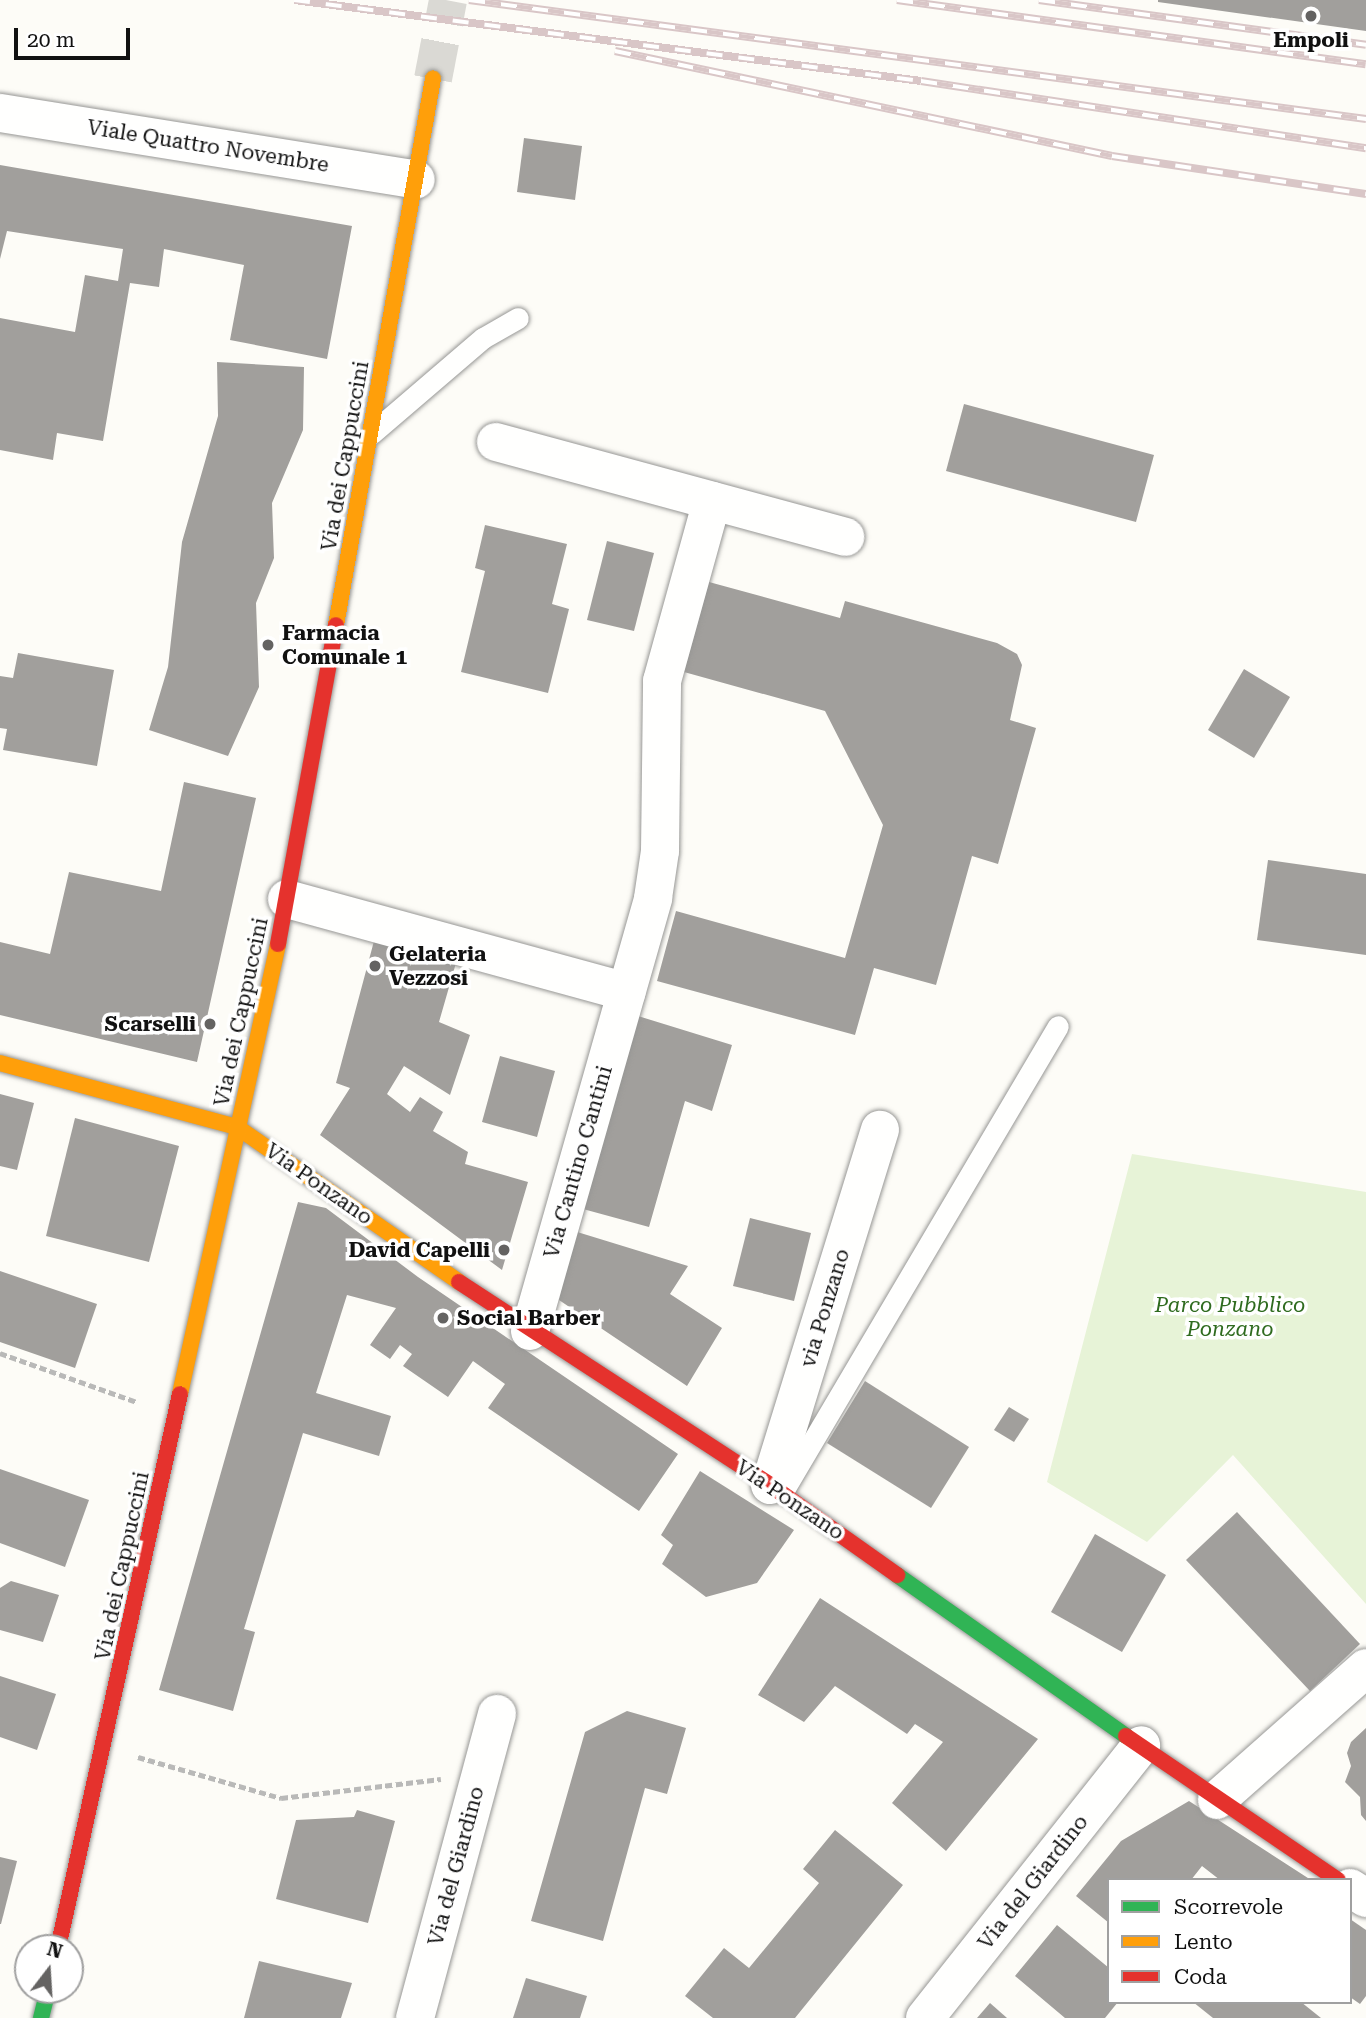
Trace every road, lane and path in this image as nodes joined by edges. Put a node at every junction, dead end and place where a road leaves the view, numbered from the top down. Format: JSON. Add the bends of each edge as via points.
{"nodes":[{"id":1,"x":433,"y":79,"type":"tunnel mouth"},
{"id":2,"x":0,"y":113,"type":"edge"},
{"id":3,"x":416,"y":180,"type":"junction"},
{"id":4,"x":518,"y":318,"type":"dead end"},
{"id":5,"x":370,"y":435,"type":"junction"},
{"id":6,"x":496,"y":442,"type":"dead end"},
{"id":7,"x":712,"y":501,"type":"junction"},
{"id":8,"x":845,"y":537,"type":"dead end"},
{"id":9,"x":287,"y":899,"type":"junction"},
{"id":10,"x":627,"y":992,"type":"junction"},
{"id":11,"x":1058,"y":1026,"type":"dead end"},
{"id":12,"x":0,"y":1063,"type":"edge"},
{"id":13,"x":237,"y":1127,"type":"junction"},
{"id":14,"x":880,"y":1130,"type":"dead end"},
{"id":15,"x":530,"y":1331,"type":"junction"},
{"id":16,"x":0,"y":1353,"type":"edge"},
{"id":17,"x":176,"y":1416,"type":"junction"},
{"id":18,"x":776,"y":1489,"type":"junction"},
{"id":19,"x":1366,"y":1668,"type":"edge"},
{"id":20,"x":497,"y":1714,"type":"dead end"},
{"id":21,"x":1141,"y":1745,"type":"junction"},
{"id":22,"x":104,"y":1746,"type":"junction"},
{"id":23,"x":481,"y":1774,"type":"junction"},
{"id":24,"x":1217,"y":1800,"type":"junction"},
{"id":25,"x":1335,"y":1878,"type":"edge"},
{"id":26,"x":61,"y":1934,"type":"edge"},
{"id":27,"x":415,"y":2018,"type":"edge"},
{"id":28,"x":925,"y":2018,"type":"edge"}],
"edges":[{"from":1,"to":3,"type":"main road","name":"Via dei Cappuccini"},
{"from":2,"to":3,"type":"street","name":"Viale Quattro Novembre"},
{"from":3,"to":5,"type":"main road","name":"Via dei Cappuccini"},
{"from":4,"to":5,"type":"lane","via":[[483,338]]},
{"from":5,"to":9,"type":"main road","name":"Via dei Cappuccini"},
{"from":6,"to":7,"type":"street"},
{"from":7,"to":8,"type":"street"},
{"from":7,"to":10,"type":"street","name":"Via Cantino Cantini","via":[[662,681],[658,876]]},
{"from":9,"to":10,"type":"street"},
{"from":9,"to":13,"type":"main road","name":"Via dei Cappuccini"},
{"from":10,"to":15,"type":"street","name":"Via Cantino Cantini"},
{"from":11,"to":18,"type":"lane"},
{"from":12,"to":13,"type":"main road","name":"Via Ponzano"},
{"from":13,"to":15,"type":"main road","name":"Via Ponzano"},
{"from":13,"to":17,"type":"main road","name":"Via dei Cappuccini"},
{"from":14,"to":18,"type":"street","name":"via Ponzano"},
{"from":15,"to":18,"type":"main road","name":"Via Ponzano"},
{"from":16,"to":17,"type":"path"},
{"from":17,"to":22,"type":"main road","name":"Via dei Cappuccini"},
{"from":18,"to":21,"type":"main road","name":"Via Ponzano"},
{"from":19,"to":24,"type":"street"},
{"from":20,"to":23,"type":"street","name":"Via del Giardino"},
{"from":21,"to":24,"type":"main road","name":"Via Ponzano"},
{"from":21,"to":28,"type":"street","name":"Via del Giardino"},
{"from":22,"to":23,"type":"path","via":[[281,1798]]},
{"from":22,"to":26,"type":"main road","name":"Via dei Cappuccini"},
{"from":23,"to":27,"type":"street","name":"Via del Giardino"},
{"from":24,"to":25,"type":"main road","name":"Via Ponzano"}]}
